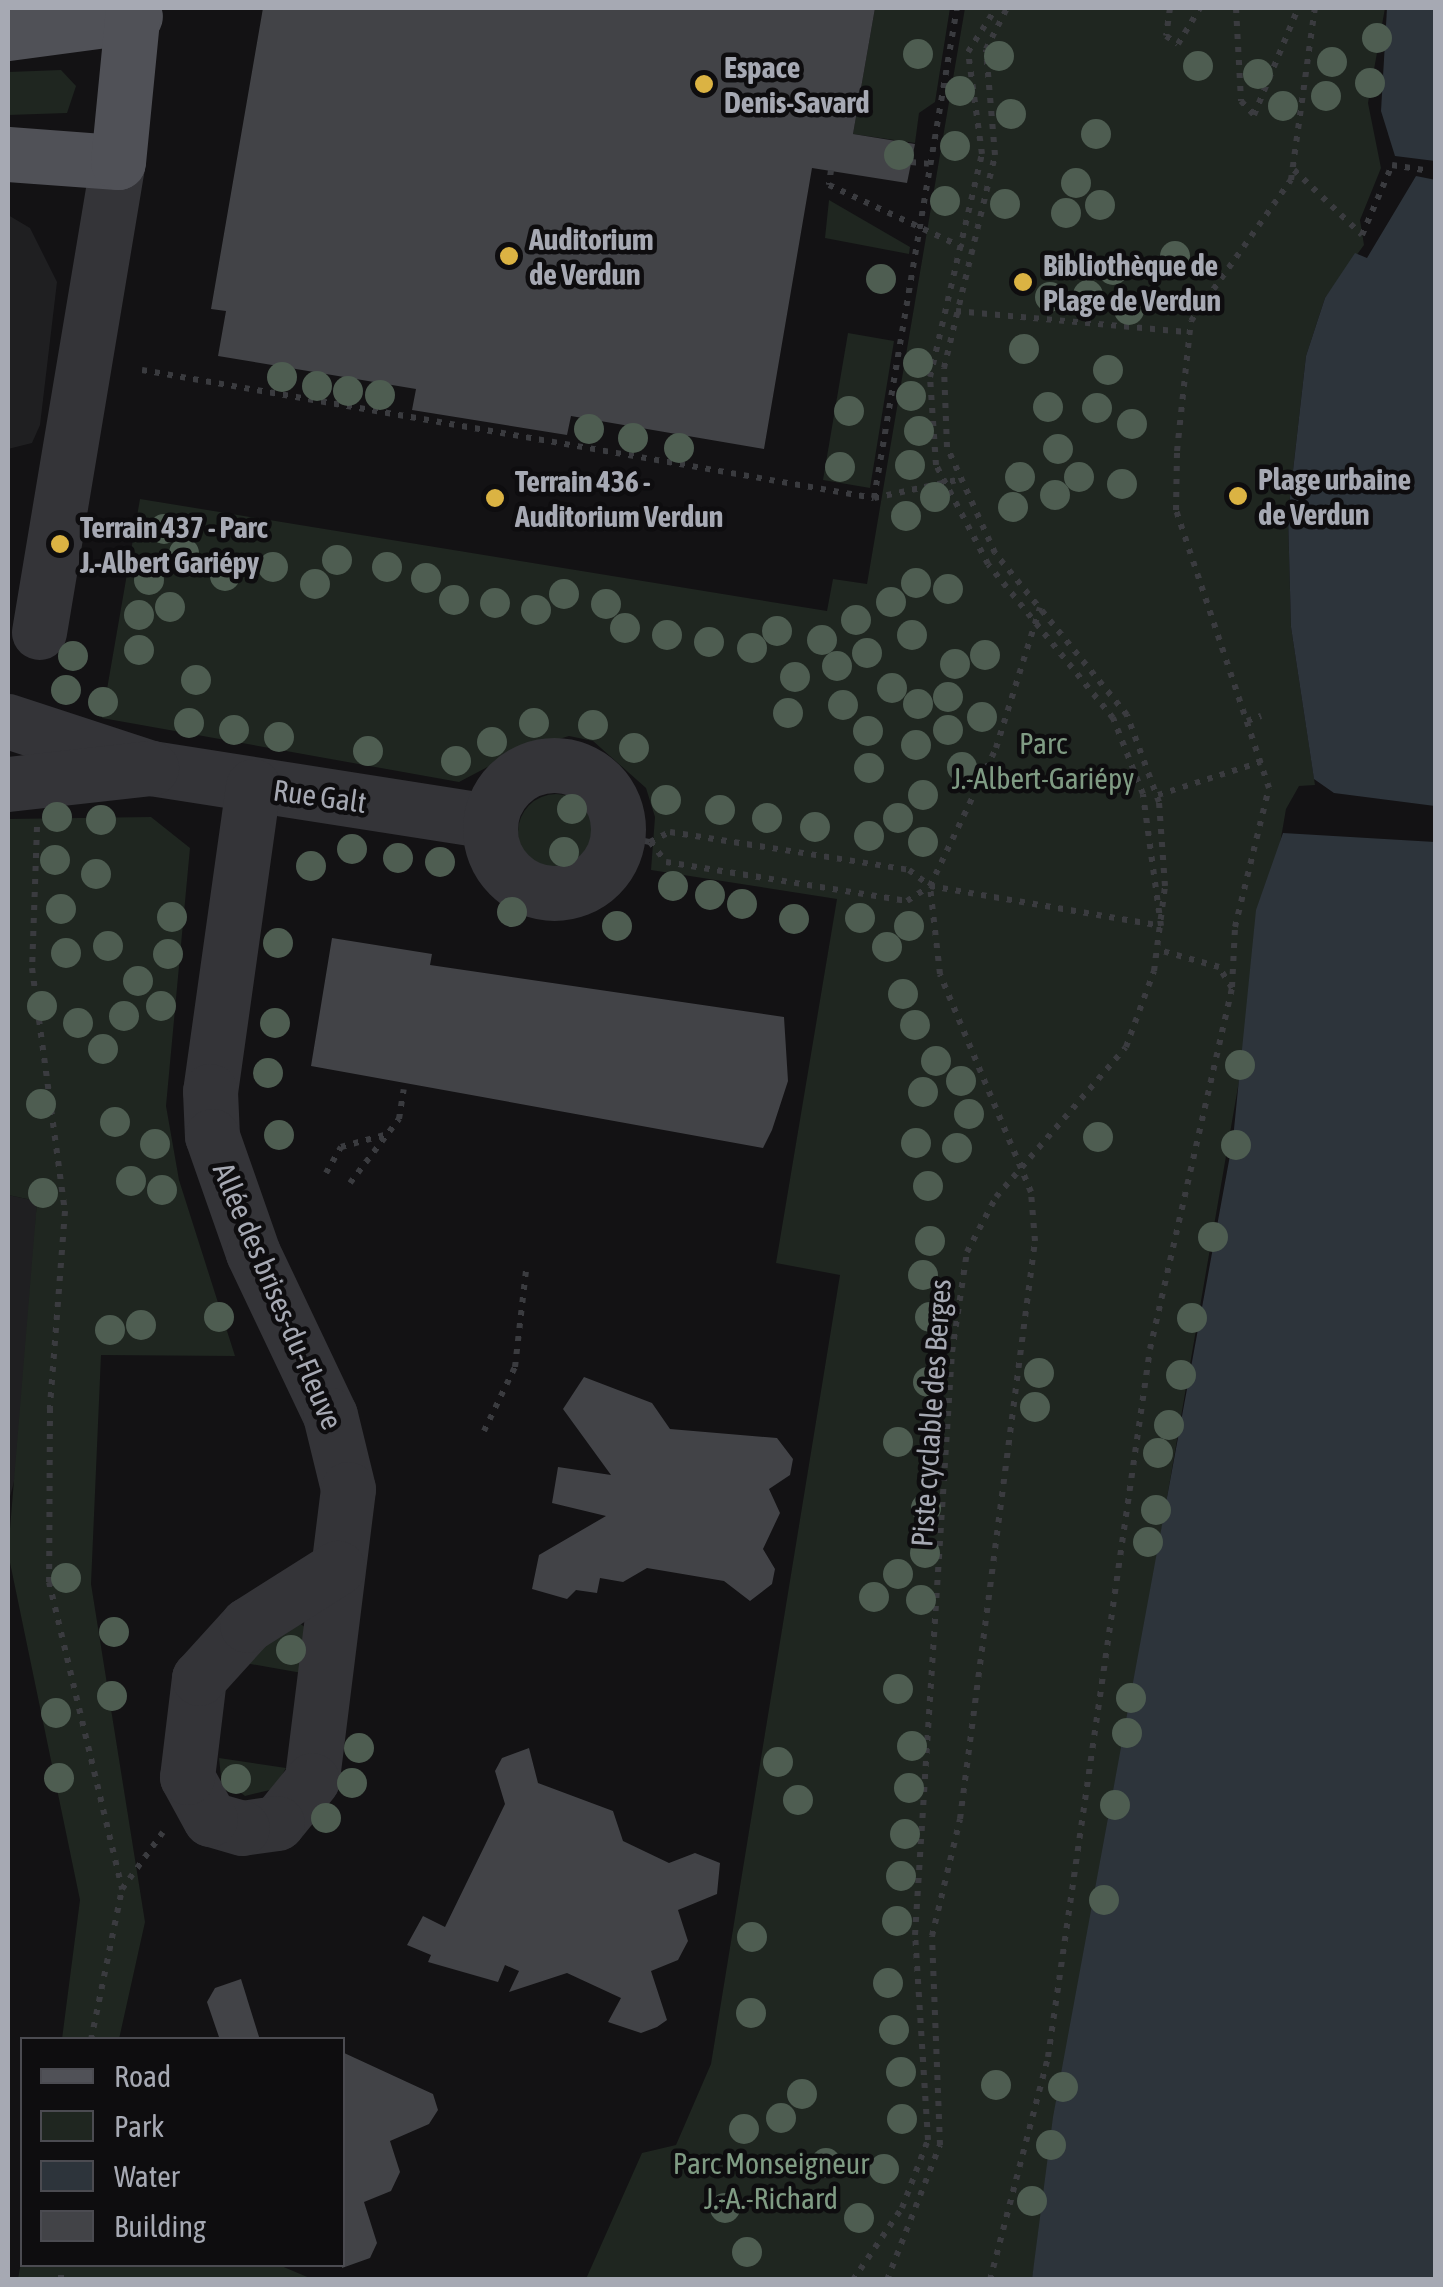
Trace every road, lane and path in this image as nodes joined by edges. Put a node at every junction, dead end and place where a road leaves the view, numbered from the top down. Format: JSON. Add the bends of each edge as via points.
{"nodes":[{"id":1,"x":956,"y":8,"type":"edge"},
{"id":2,"x":996,"y":8,"type":"edge"},
{"id":3,"x":1007,"y":8,"type":"edge"},
{"id":4,"x":1170,"y":8,"type":"edge"},
{"id":5,"x":1200,"y":8,"type":"edge"},
{"id":6,"x":1236,"y":8,"type":"edge"},
{"id":7,"x":1298,"y":8,"type":"edge"},
{"id":8,"x":1315,"y":8,"type":"edge"},
{"id":9,"x":137,"y":10,"type":"edge"},
{"id":10,"x":8,"y":33,"type":"edge"},
{"id":11,"x":8,"y":154,"type":"edge"},
{"id":12,"x":118,"y":162,"type":"junction"},
{"id":13,"x":911,"y":162,"type":"dead end"},
{"id":14,"x":929,"y":164,"type":"junction"},
{"id":15,"x":1293,"y":169,"type":"junction"},
{"id":16,"x":831,"y":170,"type":"dead end"},
{"id":17,"x":1424,"y":170,"type":"dead end"},
{"id":18,"x":919,"y":228,"type":"junction"},
{"id":19,"x":960,"y":246,"type":"junction"},
{"id":20,"x":973,"y":252,"type":"junction"},
{"id":21,"x":956,"y":312,"type":"junction"},
{"id":22,"x":1189,"y":332,"type":"junction"},
{"id":23,"x":142,"y":370,"type":"dead end"},
{"id":24,"x":957,"y":480,"type":"junction"},
{"id":25,"x":942,"y":484,"type":"junction"},
{"id":26,"x":874,"y":498,"type":"junction"},
{"id":27,"x":1040,"y":607,"type":"junction"},
{"id":28,"x":1036,"y":624,"type":"junction"},
{"id":29,"x":38,"y":632,"type":"dead end"},
{"id":30,"x":1261,"y":716,"type":"dead end"},
{"id":31,"x":8,"y":721,"type":"edge"},
{"id":32,"x":1247,"y":721,"type":"junction"},
{"id":33,"x":1261,"y":762,"type":"junction"},
{"id":34,"x":152,"y":768,"type":"junction"},
{"id":35,"x":253,"y":786,"type":"junction"},
{"id":36,"x":1158,"y":795,"type":"junction"},
{"id":37,"x":22,"y":796,"type":"edge"},
{"id":38,"x":490,"y":821,"type":"junction"},
{"id":39,"x":634,"y":839,"type":"junction"},
{"id":40,"x":930,"y":886,"type":"junction"},
{"id":41,"x":1161,"y":926,"type":"junction"},
{"id":42,"x":1159,"y":950,"type":"junction"},
{"id":43,"x":1232,"y":988,"type":"junction"},
{"id":44,"x":404,"y":1089,"type":"dead end"},
{"id":45,"x":388,"y":1134,"type":"junction"},
{"id":46,"x":1021,"y":1170,"type":"junction"},
{"id":47,"x":326,"y":1173,"type":"dead end"},
{"id":48,"x":350,"y":1183,"type":"dead end"},
{"id":49,"x":526,"y":1270,"type":"dead end"},
{"id":50,"x":484,"y":1431,"type":"dead end"},
{"id":51,"x":338,"y":1568,"type":"junction"},
{"id":52,"x":196,"y":1802,"type":"junction"},
{"id":53,"x":122,"y":1889,"type":"junction"},
{"id":54,"x":93,"y":2037,"type":"edge"},
{"id":55,"x":853,"y":2280,"type":"edge"},
{"id":56,"x":888,"y":2280,"type":"edge"},
{"id":57,"x":990,"y":2280,"type":"edge"}],
"edges":[{"from":1,"to":14,"type":"path"},
{"from":2,"to":19,"type":"path","via":[[968,52],[982,154]]},
{"from":3,"to":20,"type":"path","name":"Piste cyclable des Berges","via":[[986,50],[994,155]]},
{"from":4,"to":5,"type":"path","via":[[1166,36],[1178,44]]},
{"from":6,"to":7,"type":"path","via":[[1240,100],[1254,115]]},
{"from":8,"to":15,"type":"path"},
{"from":9,"to":10,"type":"main road"},
{"from":9,"to":12,"type":"main road"},
{"from":11,"to":12,"type":"main road"},
{"from":12,"to":29,"type":"street"},
{"from":13,"to":14,"type":"path"},
{"from":14,"to":18,"type":"path"},
{"from":15,"to":17,"type":"path","via":[[1362,235],[1392,165]]},
{"from":15,"to":22,"type":"path"},
{"from":16,"to":18,"type":"path","via":[[829,184]]},
{"from":18,"to":19,"type":"path"},
{"from":18,"to":26,"type":"path"},
{"from":19,"to":20,"type":"path"},
{"from":19,"to":25,"type":"path","via":[[930,377]]},
{"from":20,"to":21,"type":"path","name":"Piste cyclable des Berges"},
{"from":21,"to":22,"type":"path"},
{"from":21,"to":24,"type":"path","name":"Piste cyclable des Berges","via":[[942,404]]},
{"from":22,"to":32,"type":"path","via":[[1176,510]]},
{"from":23,"to":26,"type":"path"},
{"from":24,"to":25,"type":"path"},
{"from":24,"to":27,"type":"path","name":"Piste cyclable des Berges","via":[[995,553]]},
{"from":25,"to":26,"type":"path"},
{"from":25,"to":28,"type":"path"},
{"from":27,"to":28,"type":"path"},
{"from":27,"to":36,"type":"path","name":"Piste cyclable des Berges","via":[[1113,691]]},
{"from":28,"to":40,"type":"path","via":[[996,748]]},
{"from":28,"to":41,"type":"path","via":[[1113,718],[1143,794]]},
{"from":30,"to":32,"type":"path"},
{"from":31,"to":34,"type":"street","name":"Rue Galt"},
{"from":32,"to":33,"type":"path"},
{"from":33,"to":36,"type":"path"},
{"from":33,"to":43,"type":"path","via":[[1269,788],[1235,927]]},
{"from":34,"to":35,"type":"street","name":"Rue Galt"},
{"from":34,"to":37,"type":"street","name":"Rue Galt"},
{"from":35,"to":38,"type":"street","name":"Rue Galt"},
{"from":35,"to":51,"type":"street","name":"Allée des brises-du-Fleuve","via":[[210,1092],[212,1136],[253,1253],[344,1453]]},
{"from":36,"to":41,"type":"path","name":"Piste cyclable des Berges"},
{"from":37,"to":53,"type":"path","via":[[32,968],[65,1211],[50,1408],[49,1582]]},
{"from":38,"to":39,"type":"street","via":[[512,877],[553,893],[604,869]]},
{"from":38,"to":39,"type":"street","via":[[513,780],[558,764],[598,781]]},
{"from":39,"to":40,"type":"path","via":[[688,835],[909,870]]},
{"from":39,"to":40,"type":"path","via":[[666,862],[907,901]]},
{"from":40,"to":41,"type":"path"},
{"from":40,"to":46,"type":"path","via":[[940,974]]},
{"from":41,"to":42,"type":"path","name":"Piste cyclable des Berges"},
{"from":42,"to":43,"type":"path","via":[[1219,967]]},
{"from":42,"to":46,"type":"path","name":"Piste cyclable des Berges","via":[[1126,1047]]},
{"from":43,"to":57,"type":"path","via":[[1150,1349],[1048,2057]]},
{"from":44,"to":45,"type":"path"},
{"from":45,"to":47,"type":"path","via":[[341,1147]]},
{"from":45,"to":48,"type":"path"},
{"from":46,"to":55,"type":"path","name":"Piste cyclable des Berges","via":[[978,1225],[954,1334],[915,1935],[928,2140],[902,2208]]},
{"from":46,"to":56,"type":"path","via":[[1035,1241],[1024,1340],[960,1819],[932,1936],[940,2144]]},
{"from":49,"to":50,"type":"path","via":[[515,1366]]},
{"from":51,"to":52,"type":"street","via":[[247,1625],[198,1678],[187,1777]]},
{"from":51,"to":52,"type":"street","name":"Allée des brises-du-Fleuve","via":[[312,1780],[297,1805],[277,1823],[242,1828],[210,1819]]},
{"from":52,"to":53,"type":"path"},
{"from":53,"to":54,"type":"path"}]}
